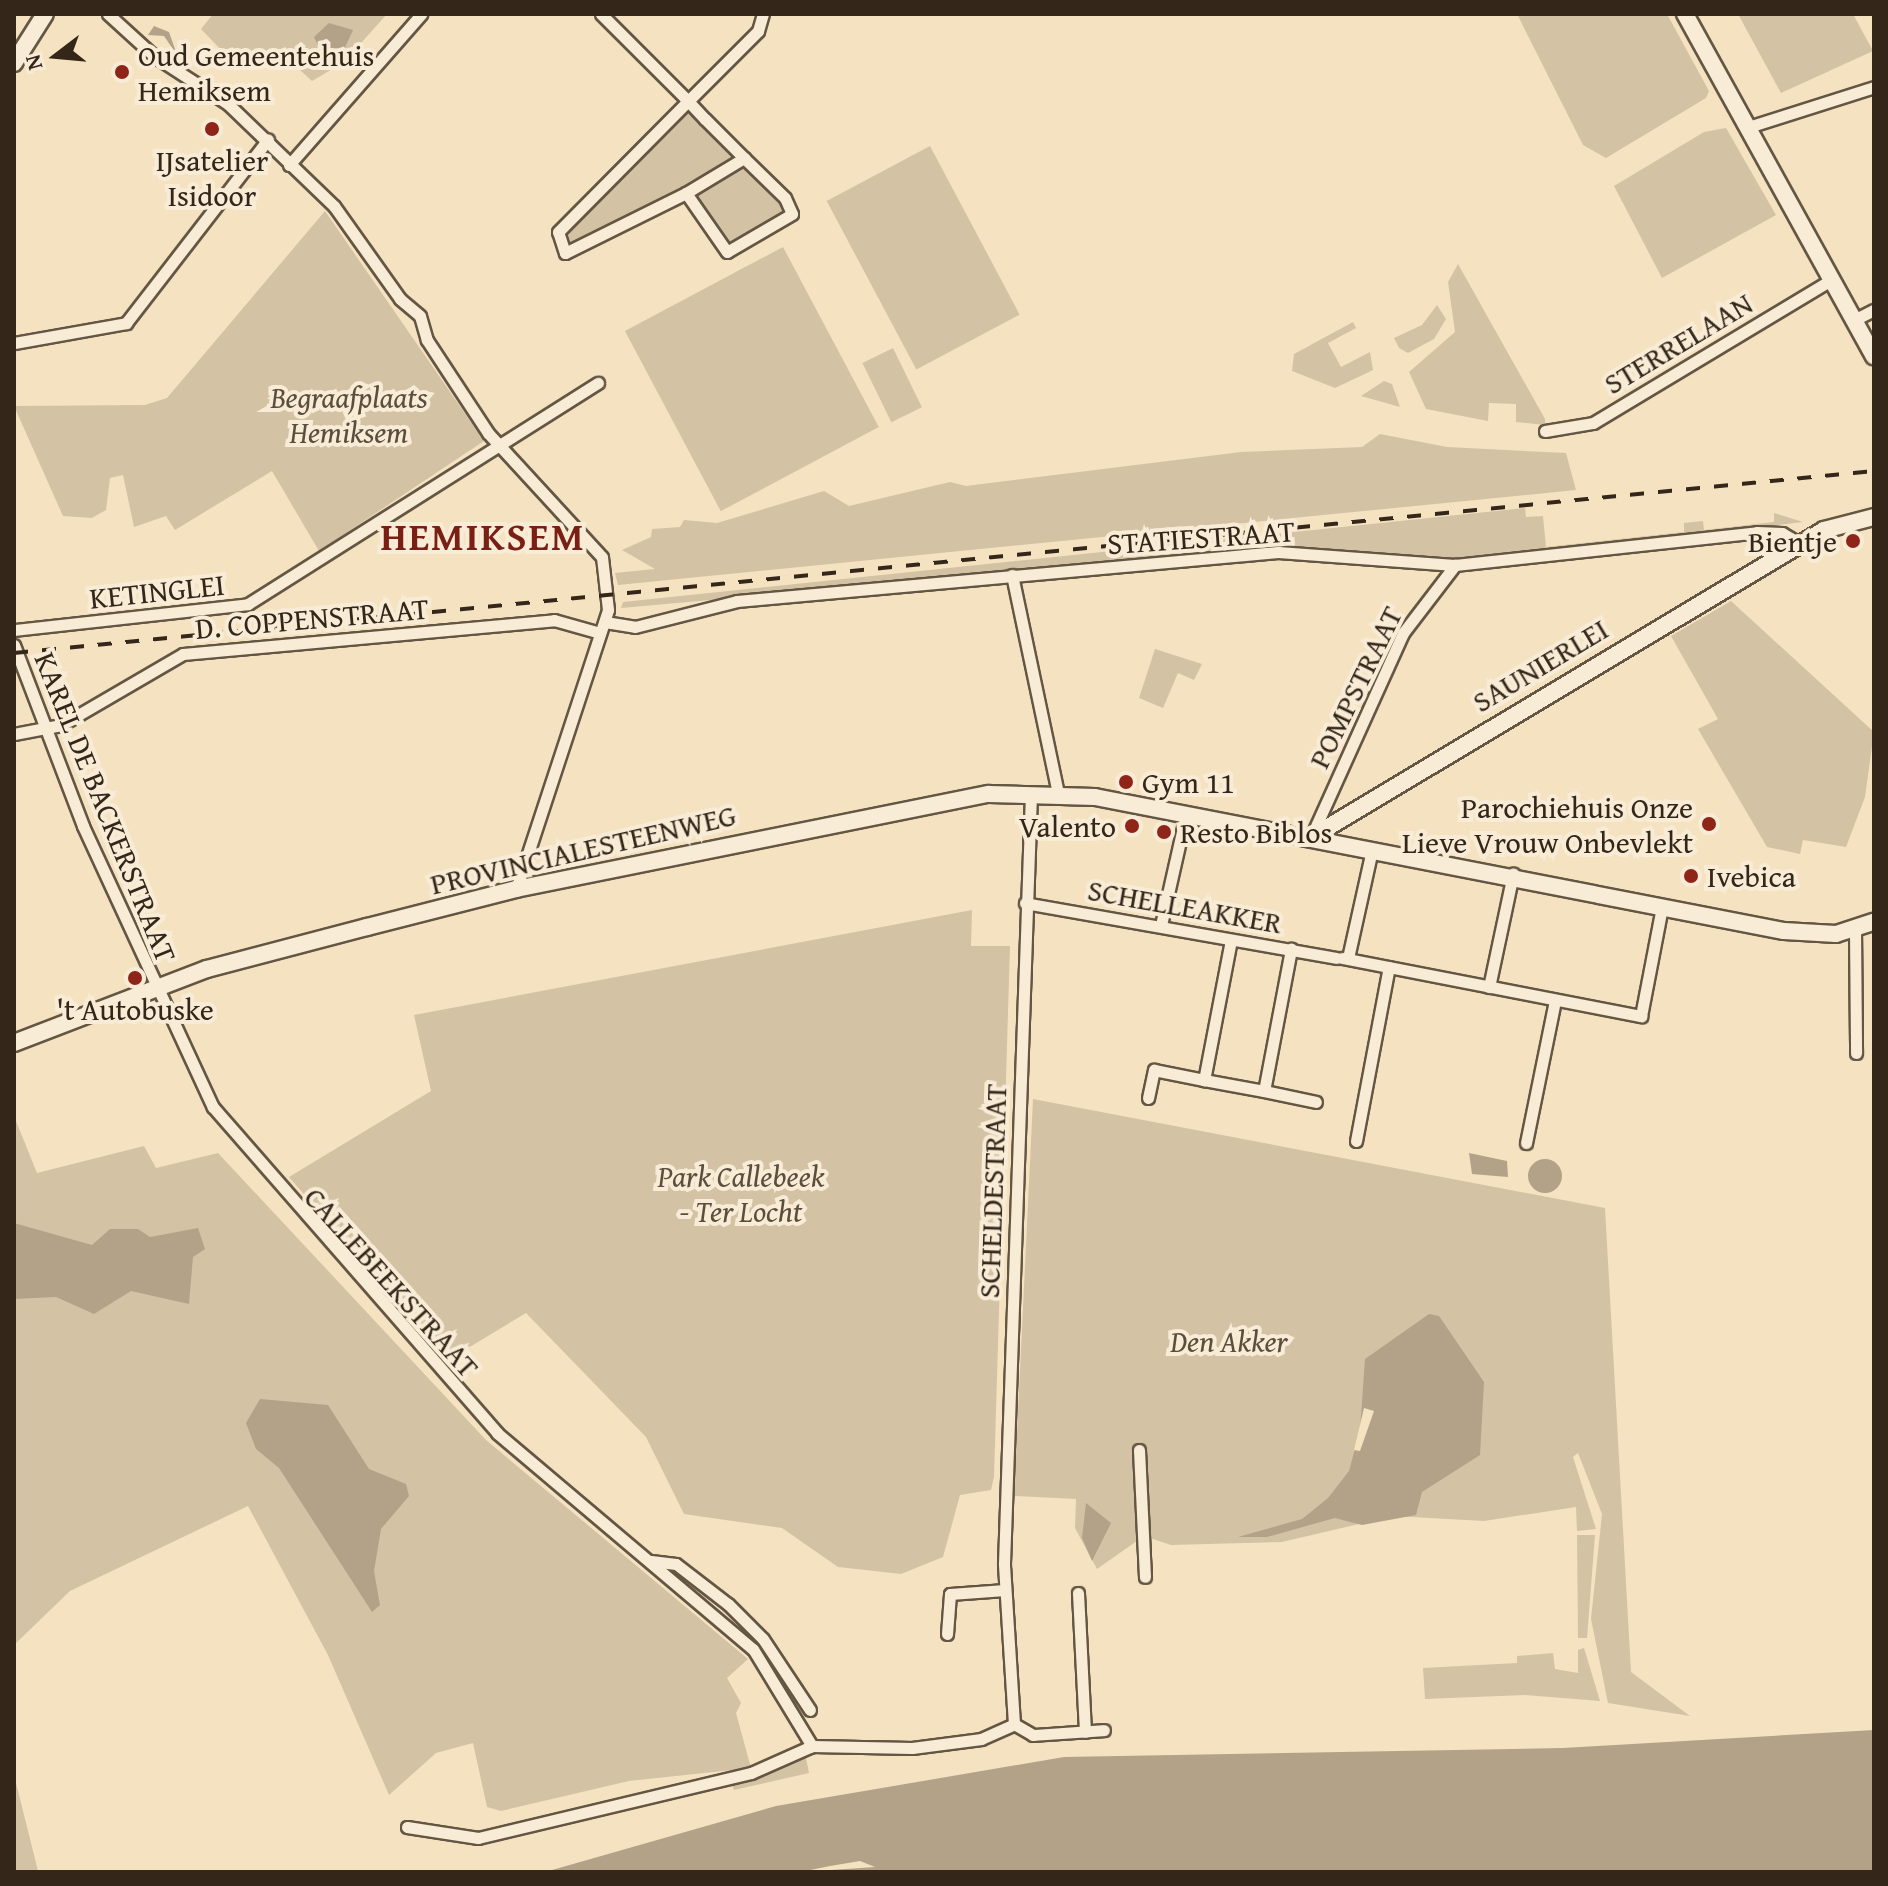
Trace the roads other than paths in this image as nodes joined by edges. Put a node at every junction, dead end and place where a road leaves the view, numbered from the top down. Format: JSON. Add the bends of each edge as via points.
{"nodes":[{"id":1,"x":45,"y":14,"type":"edge"},
{"id":2,"x":108,"y":14,"type":"edge"},
{"id":3,"x":601,"y":14,"type":"edge"},
{"id":4,"x":763,"y":14,"type":"edge"},
{"id":5,"x":1685,"y":14,"type":"edge"},
{"id":6,"x":422,"y":16,"type":"edge"},
{"id":7,"x":14,"y":63,"type":"edge"},
{"id":8,"x":1874,"y":87,"type":"edge"},
{"id":9,"x":688,"y":101,"type":"junction"},
{"id":10,"x":1748,"y":127,"type":"junction"},
{"id":11,"x":268,"y":139,"type":"junction"},
{"id":12,"x":744,"y":158,"type":"junction"},
{"id":13,"x":289,"y":165,"type":"junction"},
{"id":14,"x":686,"y":193,"type":"junction"},
{"id":15,"x":1831,"y":280,"type":"junction"},
{"id":16,"x":1874,"y":310,"type":"edge"},
{"id":17,"x":1854,"y":320,"type":"junction"},
{"id":18,"x":14,"y":343,"type":"edge"},
{"id":19,"x":1874,"y":356,"type":"edge"},
{"id":20,"x":598,"y":383,"type":"dead end"},
{"id":21,"x":1545,"y":431,"type":"dead end"},
{"id":22,"x":497,"y":443,"type":"junction"},
{"id":23,"x":1874,"y":517,"type":"edge"},
{"id":24,"x":1800,"y":544,"type":"junction"},
{"id":25,"x":1455,"y":565,"type":"junction"},
{"id":26,"x":1012,"y":575,"type":"junction"},
{"id":27,"x":602,"y":627,"type":"junction"},
{"id":28,"x":14,"y":630,"type":"edge"},
{"id":29,"x":14,"y":645,"type":"edge"},
{"id":30,"x":45,"y":731,"type":"junction"},
{"id":31,"x":14,"y":734,"type":"edge"},
{"id":32,"x":1031,"y":793,"type":"junction"},
{"id":33,"x":1058,"y":794,"type":"junction"},
{"id":34,"x":1186,"y":814,"type":"junction"},
{"id":35,"x":1310,"y":838,"type":"junction"},
{"id":36,"x":1372,"y":850,"type":"junction"},
{"id":37,"x":1513,"y":874,"type":"junction"},
{"id":38,"x":516,"y":889,"type":"junction"},
{"id":39,"x":1025,"y":903,"type":"junction"},
{"id":40,"x":1662,"y":907,"type":"junction"},
{"id":41,"x":1874,"y":922,"type":"edge"},
{"id":42,"x":1161,"y":925,"type":"junction"},
{"id":43,"x":1855,"y":929,"type":"junction"},
{"id":44,"x":1231,"y":940,"type":"junction"},
{"id":45,"x":1291,"y":949,"type":"junction"},
{"id":46,"x":1342,"y":958,"type":"junction"},
{"id":47,"x":1389,"y":967,"type":"junction"},
{"id":48,"x":154,"y":987,"type":"junction"},
{"id":49,"x":1489,"y":987,"type":"junction"},
{"id":50,"x":1555,"y":1000,"type":"junction"},
{"id":51,"x":14,"y":1043,"type":"edge"},
{"id":52,"x":1856,"y":1053,"type":"dead end"},
{"id":53,"x":1204,"y":1080,"type":"junction"},
{"id":54,"x":1264,"y":1091,"type":"junction"},
{"id":55,"x":1148,"y":1098,"type":"dead end"},
{"id":56,"x":1316,"y":1102,"type":"dead end"},
{"id":57,"x":1356,"y":1141,"type":"dead end"},
{"id":58,"x":1526,"y":1143,"type":"dead end"},
{"id":59,"x":1139,"y":1450,"type":"dead end"},
{"id":60,"x":650,"y":1561,"type":"junction"},
{"id":61,"x":1145,"y":1577,"type":"dead end"},
{"id":62,"x":1005,"y":1590,"type":"junction"},
{"id":63,"x":1078,"y":1593,"type":"dead end"},
{"id":64,"x":947,"y":1634,"type":"dead end"},
{"id":65,"x":810,"y":1710,"type":"dead end"},
{"id":66,"x":1014,"y":1724,"type":"junction"},
{"id":67,"x":1104,"y":1730,"type":"dead end"},
{"id":68,"x":1085,"y":1732,"type":"junction"},
{"id":69,"x":812,"y":1746,"type":"junction"},
{"id":70,"x":407,"y":1827,"type":"dead end"}],
"edges":[{"from":1,"to":7,"type":"main road"},
{"from":2,"to":11,"type":"street"},
{"from":3,"to":9,"type":"street"},
{"from":4,"to":9,"type":"street","via":[[758,31]]},
{"from":5,"to":10,"type":"main road"},
{"from":6,"to":13,"type":"street"},
{"from":8,"to":10,"type":"street"},
{"from":9,"to":12,"type":"street"},
{"from":9,"to":14,"type":"street","via":[[558,232],[558,244],[574,253]]},
{"from":10,"to":15,"type":"main road"},
{"from":11,"to":13,"type":"street"},
{"from":11,"to":18,"type":"street","via":[[126,323]]},
{"from":12,"to":14,"type":"street"},
{"from":12,"to":14,"type":"street","via":[[790,205],[780,225],[727,252]]},
{"from":13,"to":22,"type":"street","via":[[334,206],[400,299],[420,316],[427,340]]},
{"from":15,"to":17,"type":"main road"},
{"from":15,"to":21,"type":"street","name":"STERRELAAN","via":[[1593,423]]},
{"from":16,"to":17,"type":"street"},
{"from":17,"to":19,"type":"main road"},
{"from":20,"to":22,"type":"street","name":"KETINGLEI"},
{"from":22,"to":27,"type":"street","via":[[595,543],[609,589]]},
{"from":22,"to":28,"type":"street","name":"KETINGLEI","via":[[248,604]]},
{"from":23,"to":24,"type":"main road","name":"SAUNIERLEI","via":[[1839,522]]},
{"from":24,"to":25,"type":"street","name":"STATIESTRAAT","via":[[1782,533],[1757,532]]},
{"from":24,"to":35,"type":"main road","name":"SAUNIERLEI"},
{"from":25,"to":26,"type":"street","name":"STATIESTRAAT","via":[[1278,552]]},
{"from":25,"to":35,"type":"street","name":"POMPSTRAAT","via":[[1403,633]]},
{"from":26,"to":27,"type":"street","name":"STATIESTRAAT","via":[[737,601],[635,627]]},
{"from":26,"to":33,"type":"street"},
{"from":27,"to":30,"type":"street","name":"D. COPPENSTRAAT","via":[[554,620],[183,654]]},
{"from":27,"to":38,"type":"street"},
{"from":29,"to":30,"type":"street","name":"KAREL DE BACKERSTRAAT"},
{"from":30,"to":31,"type":"street"},
{"from":30,"to":48,"type":"street","name":"KAREL DE BACKERSTRAAT"},
{"from":32,"to":33,"type":"main road","name":"PROVINCIALESTEENWEG"},
{"from":32,"to":38,"type":"main road","name":"PROVINCIALESTEENWEG","via":[[931,802]]},
{"from":32,"to":39,"type":"street","name":"SCHELDESTRAAT"},
{"from":33,"to":34,"type":"main road","name":"PROVINCIALESTEENWEG"},
{"from":34,"to":35,"type":"main road","name":"PROVINCIALESTEENWEG"},
{"from":34,"to":42,"type":"street"},
{"from":35,"to":36,"type":"main road","name":"PROVINCIALESTEENWEG"},
{"from":36,"to":37,"type":"main road","name":"PROVINCIALESTEENWEG"},
{"from":36,"to":46,"type":"street"},
{"from":37,"to":40,"type":"main road","name":"PROVINCIALESTEENWEG"},
{"from":37,"to":49,"type":"street"},
{"from":38,"to":48,"type":"main road","name":"PROVINCIALESTEENWEG"},
{"from":39,"to":42,"type":"street","name":"SCHELLEAKKER"},
{"from":39,"to":62,"type":"street","name":"SCHELDESTRAAT"},
{"from":40,"to":43,"type":"main road","name":"PROVINCIALESTEENWEG","via":[[1784,931]]},
{"from":40,"to":50,"type":"street","name":"SCHELLEAKKER","via":[[1641,1016]]},
{"from":41,"to":43,"type":"main road","name":"PROVINCIALESTEENWEG"},
{"from":42,"to":44,"type":"street","name":"SCHELLEAKKER"},
{"from":43,"to":52,"type":"street"},
{"from":44,"to":45,"type":"street","name":"SCHELLEAKKER"},
{"from":44,"to":53,"type":"street"},
{"from":45,"to":46,"type":"street","name":"SCHELLEAKKER"},
{"from":45,"to":54,"type":"street"},
{"from":46,"to":47,"type":"street","name":"SCHELLEAKKER"},
{"from":47,"to":49,"type":"street","name":"SCHELLEAKKER"},
{"from":47,"to":57,"type":"street"},
{"from":48,"to":51,"type":"main road","name":"PROVINCIALESTEENWEG"},
{"from":48,"to":60,"type":"street","name":"CALLEBEEKSTRAAT","via":[[213,1107],[326,1245],[497,1433]]},
{"from":49,"to":50,"type":"street","name":"SCHELLEAKKER"},
{"from":50,"to":58,"type":"street"},
{"from":53,"to":54,"type":"street"},
{"from":53,"to":55,"type":"street","via":[[1154,1070]]},
{"from":54,"to":56,"type":"street"},
{"from":59,"to":61,"type":"street"},
{"from":60,"to":65,"type":"street","name":"CALLEBEEKSTRAAT","via":[[676,1564],[728,1604],[763,1639]]},
{"from":60,"to":69,"type":"street","name":"CALLEBEEKSTRAAT","via":[[753,1649]]},
{"from":62,"to":64,"type":"street","via":[[950,1594]]},
{"from":62,"to":66,"type":"street","name":"SCHELDESTRAAT"},
{"from":63,"to":68,"type":"street"},
{"from":66,"to":68,"type":"street","via":[[1033,1735]]},
{"from":66,"to":69,"type":"street","via":[[981,1739],[912,1748]]},
{"from":67,"to":68,"type":"street"},
{"from":69,"to":70,"type":"street","via":[[751,1773],[478,1838]]}]}
